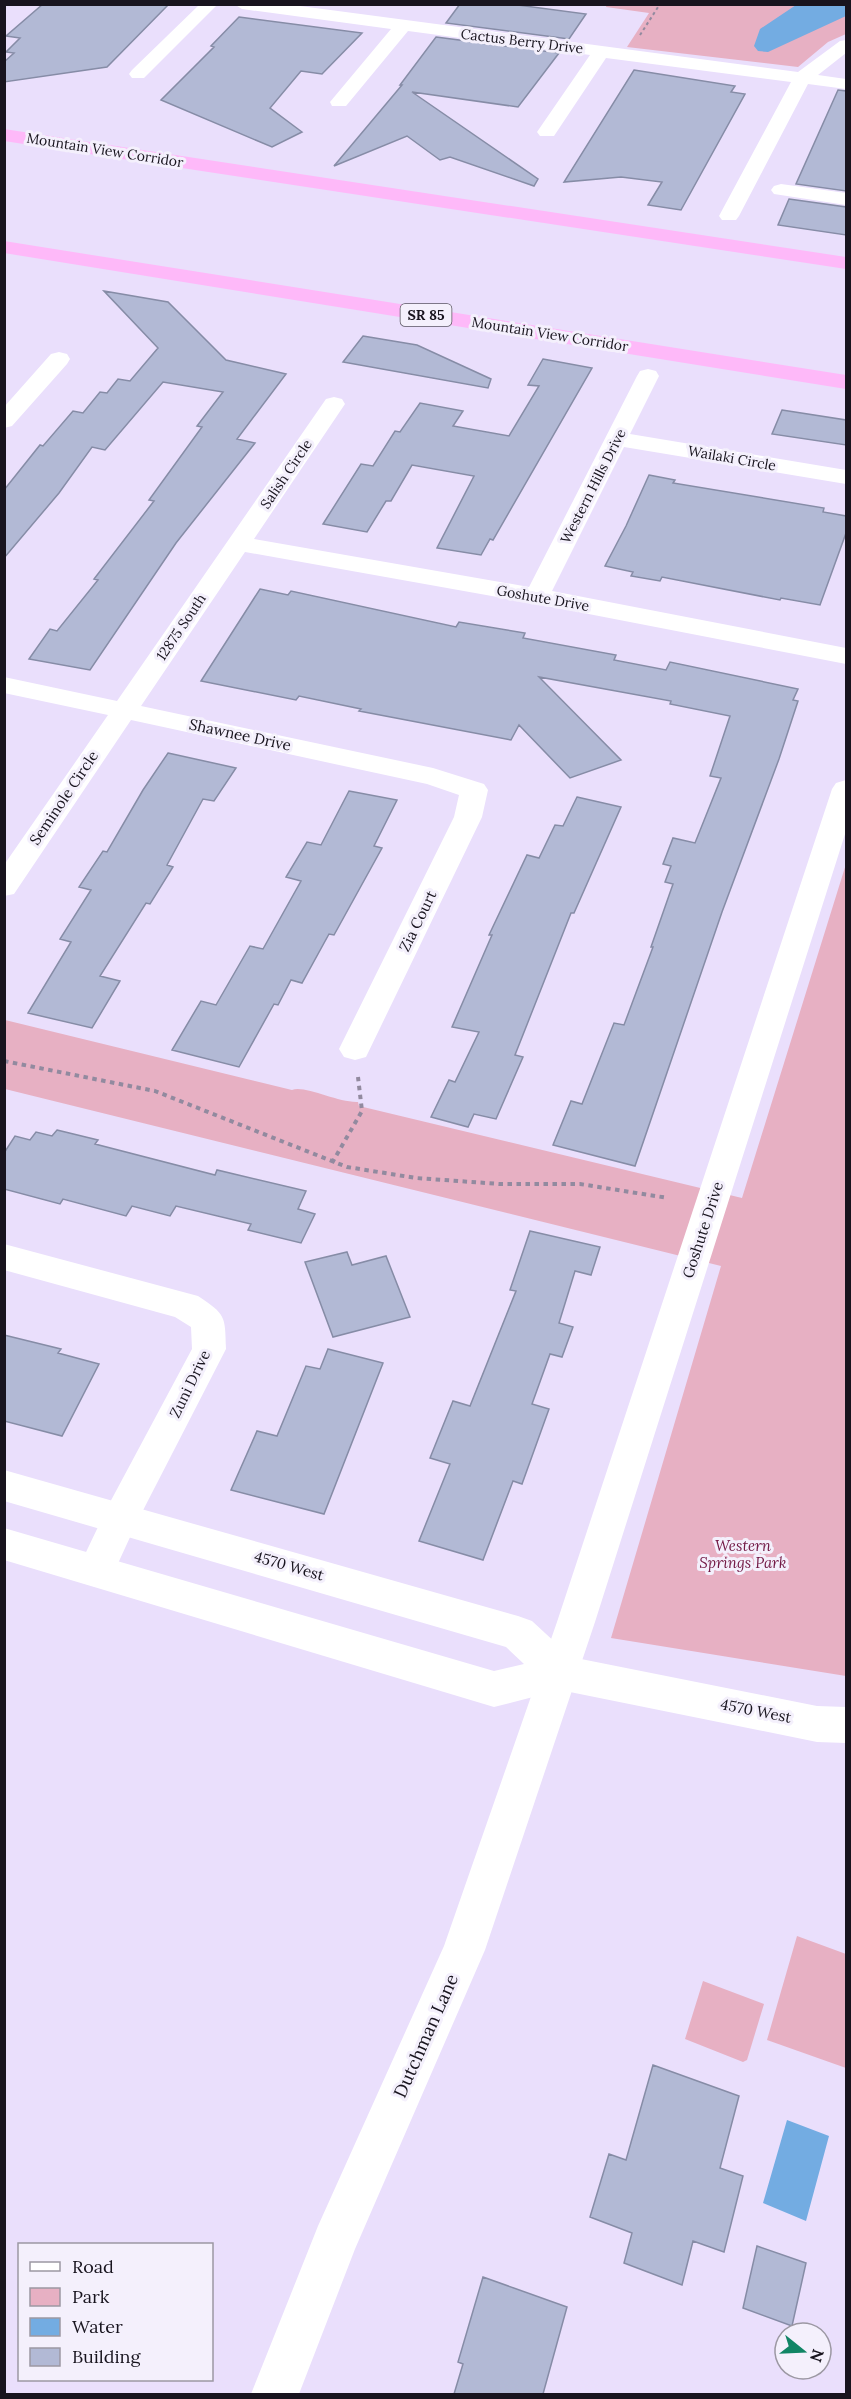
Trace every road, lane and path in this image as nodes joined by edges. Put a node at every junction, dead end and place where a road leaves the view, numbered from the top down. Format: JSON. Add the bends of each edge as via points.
{"nodes":[{"id":1,"x":210,"y":4,"type":"edge"},
{"id":2,"x":242,"y":4,"type":"edge"},
{"id":3,"x":660,"y":4,"type":"edge"},
{"id":4,"x":403,"y":26,"type":"junction"},
{"id":5,"x":639,"y":37,"type":"dead end"},
{"id":6,"x":846,"y":45,"type":"edge"},
{"id":7,"x":601,"y":52,"type":"junction"},
{"id":8,"x":138,"y":74,"type":"dead end"},
{"id":9,"x":802,"y":78,"type":"junction"},
{"id":10,"x":846,"y":84,"type":"edge"},
{"id":11,"x":846,"y":93,"type":"edge"},
{"id":12,"x":339,"y":102,"type":"dead end"},
{"id":13,"x":547,"y":132,"type":"dead end"},
{"id":14,"x":4,"y":135,"type":"edge"},
{"id":15,"x":781,"y":190,"type":"dead end"},
{"id":16,"x":846,"y":199,"type":"edge"},
{"id":17,"x":729,"y":216,"type":"dead end"},
{"id":18,"x":4,"y":247,"type":"edge"},
{"id":19,"x":846,"y":263,"type":"edge"},
{"id":20,"x":59,"y":359,"type":"dead end"},
{"id":21,"x":648,"y":376,"type":"dead end"},
{"id":22,"x":846,"y":382,"type":"edge"},
{"id":23,"x":334,"y":404,"type":"dead end"},
{"id":24,"x":4,"y":421,"type":"edge"},
{"id":25,"x":617,"y":439,"type":"junction"},
{"id":26,"x":846,"y":477,"type":"edge"},
{"id":27,"x":238,"y":543,"type":"junction"},
{"id":28,"x":537,"y":596,"type":"junction"},
{"id":29,"x":846,"y":656,"type":"edge"},
{"id":30,"x":4,"y":685,"type":"edge"},
{"id":31,"x":124,"y":710,"type":"junction"},
{"id":32,"x":846,"y":789,"type":"edge"},
{"id":33,"x":474,"y":790,"type":"joint"},
{"id":34,"x":4,"y":887,"type":"edge"},
{"id":35,"x":355,"y":1049,"type":"joint"},
{"id":36,"x":4,"y":1060,"type":"edge"},
{"id":37,"x":332,"y":1163,"type":"junction"},
{"id":38,"x":668,"y":1198,"type":"dead end"},
{"id":39,"x":4,"y":1257,"type":"edge"},
{"id":40,"x":4,"y":1485,"type":"edge"},
{"id":41,"x":121,"y":1517,"type":"junction"},
{"id":42,"x":4,"y":1544,"type":"edge"},
{"id":43,"x":96,"y":1571,"type":"junction"},
{"id":44,"x":560,"y":1672,"type":"junction"},
{"id":45,"x":846,"y":1725,"type":"edge"},
{"id":46,"x":275,"y":2394,"type":"edge"}],
"edges":[{"from":1,"to":8,"type":"street"},
{"from":2,"to":4,"type":"street","name":"Cactus Berry Drive"},
{"from":3,"to":5,"type":"path"},
{"from":4,"to":7,"type":"street","name":"Cactus Berry Drive"},
{"from":4,"to":12,"type":"street"},
{"from":6,"to":9,"type":"street"},
{"from":7,"to":9,"type":"street","name":"Cactus Berry Drive"},
{"from":7,"to":13,"type":"street"},
{"from":9,"to":10,"type":"street"},
{"from":9,"to":11,"type":"street"},
{"from":9,"to":17,"type":"street"},
{"from":14,"to":19,"type":"highway","name":"Mountain View Corridor"},
{"from":15,"to":16,"type":"street"},
{"from":18,"to":22,"type":"highway","name":"Mountain View Corridor","number":"SR 85"},
{"from":20,"to":24,"type":"street"},
{"from":21,"to":25,"type":"street","name":"Western Hills Drive"},
{"from":23,"to":27,"type":"street","name":"Salish Circle"},
{"from":25,"to":26,"type":"street","name":"Wailaki Circle"},
{"from":25,"to":28,"type":"street","name":"Western Hills Drive"},
{"from":27,"to":28,"type":"street","name":"Goshute Drive"},
{"from":27,"to":31,"type":"street","name":"12875 South"},
{"from":28,"to":29,"type":"street","name":"Goshute Drive"},
{"from":30,"to":31,"type":"street","name":"Shawnee Drive"},
{"from":31,"to":33,"type":"street","name":"Shawnee Drive","via":[[434,777]]},
{"from":31,"to":34,"type":"street","name":"Seminole Circle"},
{"from":32,"to":44,"type":"street","name":"Goshute Drive"},
{"from":33,"to":35,"type":"street","name":"Zia Court","via":[[468,817]]},
{"from":35,"to":37,"type":"path","via":[[362,1111]]},
{"from":36,"to":37,"type":"path","via":[[155,1092]]},
{"from":37,"to":38,"type":"path","via":[[416,1179],[580,1184]]},
{"from":39,"to":41,"type":"street","name":"Zuni Drive","via":[[186,1306],[208,1321],[209,1349]]},
{"from":40,"to":41,"type":"street","name":"4570 West"},
{"from":41,"to":43,"type":"street","name":"Zuni Drive"},
{"from":41,"to":44,"type":"street","name":"4570 West","via":[[518,1633]]},
{"from":42,"to":43,"type":"street","name":"4570 West"},
{"from":43,"to":44,"type":"street","name":"4570 West","via":[[494,1689]]},
{"from":44,"to":45,"type":"street","name":"4570 West","via":[[817,1724]]},
{"from":44,"to":46,"type":"street","name":"Dutchman Lane","via":[[464,1950],[334,2242]]}]}
